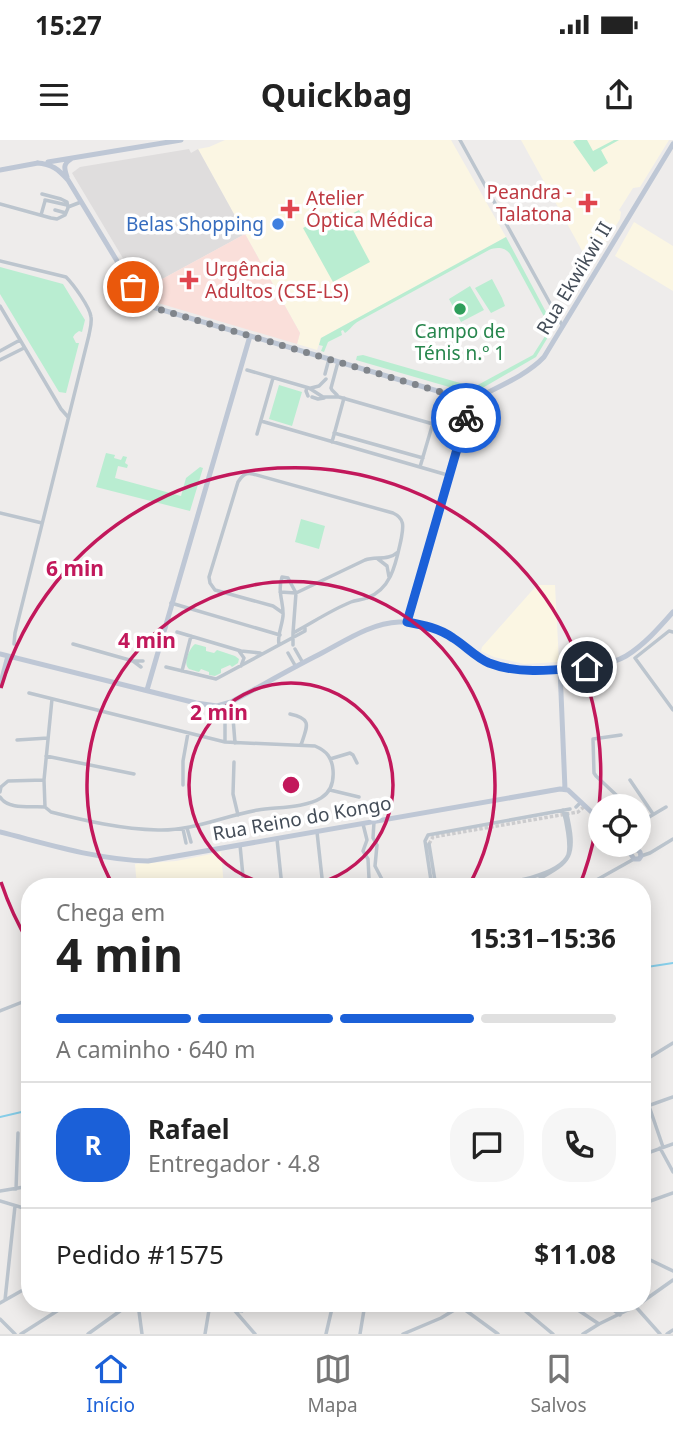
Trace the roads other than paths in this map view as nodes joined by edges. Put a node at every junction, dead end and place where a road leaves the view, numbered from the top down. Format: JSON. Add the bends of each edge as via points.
{"nodes":[{"id":1,"x":181,"y":140,"type":"edge"},
{"id":2,"x":460,"y":140,"type":"edge"},
{"id":3,"x":673,"y":144,"type":"edge"},
{"id":4,"x":71,"y":158,"type":"junction"},
{"id":5,"x":37,"y":163,"type":"junction"},
{"id":6,"x":0,"y":170,"type":"edge"},
{"id":7,"x":68,"y":180,"type":"junction"},
{"id":8,"x":81,"y":202,"type":"junction"},
{"id":9,"x":0,"y":205,"type":"edge"},
{"id":10,"x":68,"y":206,"type":"junction"},
{"id":11,"x":55,"y":210,"type":"dead end"},
{"id":12,"x":66,"y":213,"type":"junction"},
{"id":13,"x":40,"y":215,"type":"junction"},
{"id":14,"x":0,"y":261,"type":"edge"},
{"id":15,"x":0,"y":306,"type":"edge"},
{"id":16,"x":563,"y":327,"type":"junction"},
{"id":17,"x":250,"y":336,"type":"junction"},
{"id":18,"x":20,"y":340,"type":"junction"},
{"id":19,"x":24,"y":348,"type":"junction"},
{"id":20,"x":0,"y":351,"type":"edge"},
{"id":21,"x":0,"y":360,"type":"edge"},
{"id":22,"x":333,"y":361,"type":"junction"},
{"id":23,"x":247,"y":370,"type":"dead end"},
{"id":24,"x":273,"y":378,"type":"junction"},
{"id":25,"x":320,"y":386,"type":"junction"},
{"id":26,"x":308,"y":388,"type":"junction"},
{"id":27,"x":332,"y":389,"type":"junction"},
{"id":28,"x":319,"y":395,"type":"junction"},
{"id":29,"x":326,"y":397,"type":"junction"},
{"id":30,"x":341,"y":398,"type":"junction"},
{"id":31,"x":440,"y":399,"type":"dead end"},
{"id":32,"x":470,"y":401,"type":"junction"},
{"id":33,"x":68,"y":417,"type":"junction"},
{"id":34,"x":261,"y":421,"type":"junction"},
{"id":35,"x":433,"y":424,"type":"junction"},
{"id":36,"x":334,"y":432,"type":"junction"},
{"id":37,"x":257,"y":433,"type":"dead end"},
{"id":38,"x":332,"y":442,"type":"junction"},
{"id":39,"x":423,"y":458,"type":"junction"},
{"id":40,"x":420,"y":467,"type":"junction"},
{"id":41,"x":444,"y":474,"type":"dead end"},
{"id":42,"x":0,"y":513,"type":"edge"},
{"id":43,"x":42,"y":523,"type":"junction"},
{"id":44,"x":398,"y":552,"type":"junction"},
{"id":45,"x":376,"y":558,"type":"junction"},
{"id":46,"x":390,"y":579,"type":"junction"},
{"id":47,"x":280,"y":592,"type":"junction"},
{"id":48,"x":296,"y":593,"type":"junction"},
{"id":49,"x":171,"y":603,"type":"junction"},
{"id":50,"x":273,"y":606,"type":"junction"},
{"id":51,"x":673,"y":612,"type":"edge"},
{"id":52,"x":283,"y":613,"type":"junction"},
{"id":53,"x":407,"y":622,"type":"junction"},
{"id":54,"x":305,"y":627,"type":"junction"},
{"id":55,"x":177,"y":632,"type":"dead end"},
{"id":56,"x":673,"y":632,"type":"edge"},
{"id":57,"x":293,"y":633,"type":"junction"},
{"id":58,"x":279,"y":635,"type":"junction"},
{"id":59,"x":191,"y":636,"type":"junction"},
{"id":60,"x":293,"y":639,"type":"junction"},
{"id":61,"x":647,"y":639,"type":"junction"},
{"id":62,"x":14,"y":644,"type":"dead end"},
{"id":63,"x":73,"y":644,"type":"dead end"},
{"id":64,"x":281,"y":644,"type":"junction"},
{"id":65,"x":652,"y":645,"type":"junction"},
{"id":66,"x":237,"y":650,"type":"junction"},
{"id":67,"x":262,"y":653,"type":"junction"},
{"id":68,"x":0,"y":654,"type":"edge"},
{"id":69,"x":8,"y":656,"type":"junction"},
{"id":70,"x":303,"y":663,"type":"junction"},
{"id":71,"x":147,"y":666,"type":"junction"},
{"id":72,"x":240,"y":666,"type":"junction"},
{"id":73,"x":166,"y":667,"type":"dead end"},
{"id":74,"x":296,"y":667,"type":"junction"},
{"id":75,"x":560,"y":669,"type":"junction"},
{"id":76,"x":182,"y":671,"type":"junction"},
{"id":77,"x":0,"y":686,"type":"edge"},
{"id":78,"x":146,"y":690,"type":"junction"},
{"id":79,"x":29,"y":693,"type":"dead end"},
{"id":80,"x":52,"y":699,"type":"junction"},
{"id":81,"x":231,"y":702,"type":"junction"},
{"id":82,"x":224,"y":705,"type":"junction"},
{"id":83,"x":673,"y":710,"type":"edge"},
{"id":84,"x":290,"y":714,"type":"dead end"},
{"id":85,"x":225,"y":715,"type":"junction"},
{"id":86,"x":233,"y":715,"type":"junction"},
{"id":87,"x":188,"y":733,"type":"junction"},
{"id":88,"x":621,"y":735,"type":"dead end"},
{"id":89,"x":225,"y":736,"type":"junction"},
{"id":90,"x":234,"y":736,"type":"junction"},
{"id":91,"x":48,"y":738,"type":"junction"},
{"id":92,"x":17,"y":740,"type":"dead end"},
{"id":93,"x":225,"y":742,"type":"junction"},
{"id":94,"x":235,"y":743,"type":"junction"},
{"id":95,"x":301,"y":745,"type":"junction"},
{"id":96,"x":46,"y":756,"type":"junction"},
{"id":97,"x":330,"y":759,"type":"junction"},
{"id":98,"x":234,"y":762,"type":"dead end"},
{"id":99,"x":357,"y":763,"type":"dead end"},
{"id":100,"x":134,"y":774,"type":"dead end"},
{"id":101,"x":44,"y":780,"type":"junction"},
{"id":102,"x":630,"y":780,"type":"dead end"},
{"id":103,"x":183,"y":785,"type":"dead end"},
{"id":104,"x":565,"y":789,"type":"junction"},
{"id":105,"x":330,"y":790,"type":"junction"},
{"id":106,"x":615,"y":794,"type":"edge"},
{"id":107,"x":0,"y":795,"type":"edge"},
{"id":108,"x":359,"y":797,"type":"dead end"},
{"id":109,"x":45,"y":807,"type":"junction"},
{"id":110,"x":666,"y":807,"type":"dead end"},
{"id":111,"x":566,"y":809,"type":"junction"},
{"id":112,"x":588,"y":811,"type":"edge"},
{"id":113,"x":653,"y":814,"type":"joint"},
{"id":114,"x":238,"y":815,"type":"junction"},
{"id":115,"x":374,"y":822,"type":"junction"},
{"id":116,"x":363,"y":824,"type":"junction"},
{"id":117,"x":185,"y":829,"type":"junction"},
{"id":118,"x":0,"y":832,"type":"edge"},
{"id":119,"x":317,"y":832,"type":"junction"},
{"id":120,"x":373,"y":838,"type":"junction"},
{"id":121,"x":277,"y":839,"type":"junction"},
{"id":122,"x":673,"y":839,"type":"edge"},
{"id":123,"x":367,"y":840,"type":"junction"},
{"id":124,"x":429,"y":844,"type":"dead end"},
{"id":125,"x":240,"y":845,"type":"junction"},
{"id":126,"x":651,"y":852,"type":"edge"},
{"id":127,"x":191,"y":854,"type":"junction"},
{"id":128,"x":640,"y":857,"type":"edge"},
{"id":129,"x":634,"y":859,"type":"joint"},
{"id":130,"x":243,"y":878,"type":"edge"},
{"id":131,"x":281,"y":878,"type":"edge"},
{"id":132,"x":322,"y":878,"type":"edge"},
{"id":133,"x":369,"y":878,"type":"edge"},
{"id":134,"x":381,"y":878,"type":"edge"},
{"id":135,"x":432,"y":878,"type":"edge"},
{"id":136,"x":433,"y":878,"type":"edge"},
{"id":137,"x":526,"y":878,"type":"edge"},
{"id":138,"x":541,"y":878,"type":"edge"},
{"id":139,"x":603,"y":878,"type":"edge"},
{"id":140,"x":21,"y":1003,"type":"edge"},
{"id":141,"x":0,"y":1011,"type":"edge"},
{"id":142,"x":673,"y":1043,"type":"edge"},
{"id":143,"x":651,"y":1056,"type":"edge"},
{"id":144,"x":673,"y":1097,"type":"edge"},
{"id":145,"x":651,"y":1105,"type":"edge"},
{"id":146,"x":651,"y":1112,"type":"edge"},
{"id":147,"x":18,"y":1133,"type":"dead end"},
{"id":148,"x":673,"y":1144,"type":"edge"},
{"id":149,"x":662,"y":1148,"type":"junction"},
{"id":150,"x":651,"y":1152,"type":"edge"},
{"id":151,"x":673,"y":1172,"type":"edge"},
{"id":152,"x":21,"y":1188,"type":"edge"},
{"id":153,"x":16,"y":1189,"type":"junction"},
{"id":154,"x":0,"y":1191,"type":"edge"},
{"id":155,"x":673,"y":1193,"type":"edge"},
{"id":156,"x":0,"y":1201,"type":"edge"},
{"id":157,"x":651,"y":1201,"type":"edge"},
{"id":158,"x":15,"y":1206,"type":"junction"},
{"id":159,"x":21,"y":1208,"type":"edge"},
{"id":160,"x":651,"y":1260,"type":"edge"},
{"id":161,"x":673,"y":1271,"type":"edge"},
{"id":162,"x":673,"y":1280,"type":"edge"},
{"id":163,"x":21,"y":1291,"type":"edge"},
{"id":164,"x":651,"y":1296,"type":"edge"},
{"id":165,"x":2,"y":1302,"type":"edge"},
{"id":166,"x":55,"y":1312,"type":"edge"},
{"id":167,"x":119,"y":1312,"type":"edge"},
{"id":168,"x":139,"y":1312,"type":"edge"},
{"id":169,"x":208,"y":1312,"type":"edge"},
{"id":170,"x":236,"y":1312,"type":"edge"},
{"id":171,"x":331,"y":1312,"type":"edge"},
{"id":172,"x":364,"y":1312,"type":"edge"},
{"id":173,"x":449,"y":1312,"type":"edge"},
{"id":174,"x":468,"y":1312,"type":"edge"},
{"id":175,"x":529,"y":1312,"type":"edge"},
{"id":176,"x":581,"y":1312,"type":"edge"},
{"id":177,"x":616,"y":1312,"type":"edge"},
{"id":178,"x":626,"y":1312,"type":"edge"},
{"id":179,"x":640,"y":1312,"type":"edge"},
{"id":180,"x":620,"y":1315,"type":"junction"},
{"id":181,"x":0,"y":1319,"type":"edge"},
{"id":182,"x":598,"y":1324,"type":"junction"},
{"id":183,"x":592,"y":1328,"type":"junction"},
{"id":184,"x":673,"y":1330,"type":"edge"},
{"id":185,"x":15,"y":1334,"type":"edge"},
{"id":186,"x":20,"y":1334,"type":"edge"},
{"id":187,"x":88,"y":1334,"type":"edge"},
{"id":188,"x":142,"y":1334,"type":"edge"},
{"id":189,"x":205,"y":1334,"type":"edge"},
{"id":190,"x":255,"y":1334,"type":"edge"},
{"id":191,"x":326,"y":1334,"type":"edge"},
{"id":192,"x":360,"y":1334,"type":"edge"},
{"id":193,"x":403,"y":1334,"type":"edge"},
{"id":194,"x":498,"y":1334,"type":"edge"},
{"id":195,"x":553,"y":1334,"type":"edge"},
{"id":196,"x":583,"y":1334,"type":"edge"},
{"id":197,"x":597,"y":1334,"type":"edge"},
{"id":198,"x":660,"y":1334,"type":"edge"},
{"id":199,"x":667,"y":1334,"type":"edge"}],
"edges":[{"from":1,"to":4,"type":"street"},
{"from":2,"to":16,"type":"street"},
{"from":3,"to":16,"type":"street","name":"Rua Ekwikwi II"},
{"from":4,"to":5,"type":"street"},
{"from":4,"to":7,"type":"street","via":[[64,167]]},
{"from":5,"to":6,"type":"street"},
{"from":5,"to":7,"type":"street","via":[[56,167]]},
{"from":7,"to":8,"type":"street"},
{"from":8,"to":10,"type":"street"},
{"from":8,"to":17,"type":"street","via":[[149,306]]},
{"from":9,"to":13,"type":"street"},
{"from":10,"to":12,"type":"street"},
{"from":10,"to":13,"type":"street","via":[[45,197]]},
{"from":11,"to":12,"type":"street"},
{"from":12,"to":13,"type":"street","via":[[57,219]]},
{"from":14,"to":33,"type":"street","via":[[66,277],[90,312],[89,335]]},
{"from":15,"to":18,"type":"street"},
{"from":16,"to":32,"type":"street","name":"Rua Ekwikwi II","via":[[539,363]]},
{"from":17,"to":22,"type":"street"},
{"from":17,"to":49,"type":"street"},
{"from":18,"to":19,"type":"street"},
{"from":18,"to":20,"type":"street"},
{"from":19,"to":21,"type":"street"},
{"from":19,"to":33,"type":"street"},
{"from":22,"to":25,"type":"street"},
{"from":22,"to":27,"type":"street"},
{"from":22,"to":32,"type":"street"},
{"from":23,"to":24,"type":"street"},
{"from":24,"to":26,"type":"street"},
{"from":24,"to":34,"type":"street"},
{"from":25,"to":26,"type":"street"},
{"from":25,"to":27,"type":"street","via":[[326,383]]},
{"from":25,"to":28,"type":"street"},
{"from":26,"to":28,"type":"street"},
{"from":26,"to":29,"type":"street","via":[[310,396]]},
{"from":27,"to":29,"type":"street"},
{"from":27,"to":30,"type":"street"},
{"from":28,"to":29,"type":"street"},
{"from":29,"to":30,"type":"street"},
{"from":30,"to":35,"type":"street"},
{"from":30,"to":36,"type":"street"},
{"from":31,"to":35,"type":"street"},
{"from":32,"to":53,"type":"street"},
{"from":33,"to":43,"type":"street"},
{"from":34,"to":37,"type":"street"},
{"from":34,"to":38,"type":"street"},
{"from":35,"to":39,"type":"street"},
{"from":36,"to":38,"type":"street"},
{"from":36,"to":39,"type":"street"},
{"from":38,"to":40,"type":"street"},
{"from":39,"to":40,"type":"street"},
{"from":40,"to":41,"type":"street"},
{"from":42,"to":43,"type":"street"},
{"from":43,"to":62,"type":"street"},
{"from":44,"to":45,"type":"street"},
{"from":44,"to":46,"type":"street"},
{"from":44,"to":50,"type":"street","via":[[403,524],[398,515],[246,474],[238,482],[210,583],[215,590]]},
{"from":45,"to":46,"type":"street","via":[[387,566]]},
{"from":45,"to":48,"type":"street"},
{"from":46,"to":54,"type":"street","via":[[374,595]]},
{"from":47,"to":48,"type":"street"},
{"from":47,"to":48,"type":"street","via":[[281,579],[286,577]]},
{"from":47,"to":50,"type":"street"},
{"from":47,"to":52,"type":"street"},
{"from":48,"to":57,"type":"street"},
{"from":49,"to":58,"type":"street"},
{"from":49,"to":71,"type":"street"},
{"from":50,"to":52,"type":"street"},
{"from":51,"to":61,"type":"street"},
{"from":52,"to":58,"type":"street"},
{"from":53,"to":70,"type":"street","via":[[370,629]]},
{"from":53,"to":75,"type":"street","via":[[438,630],[477,656],[506,668]]},
{"from":54,"to":57,"type":"street"},
{"from":54,"to":60,"type":"street"},
{"from":55,"to":59,"type":"street"},
{"from":56,"to":65,"type":"street"},
{"from":57,"to":60,"type":"street"},
{"from":58,"to":64,"type":"street"},
{"from":59,"to":66,"type":"street"},
{"from":59,"to":76,"type":"street"},
{"from":60,"to":64,"type":"street"},
{"from":60,"to":70,"type":"street"},
{"from":61,"to":65,"type":"street"},
{"from":61,"to":75,"type":"street","via":[[608,663]]},
{"from":63,"to":71,"type":"street"},
{"from":64,"to":67,"type":"street"},
{"from":64,"to":74,"type":"street"},
{"from":65,"to":83,"type":"street","via":[[636,660]]},
{"from":66,"to":67,"type":"street"},
{"from":66,"to":72,"type":"street","via":[[244,658]]},
{"from":67,"to":72,"type":"street"},
{"from":68,"to":69,"type":"street"},
{"from":69,"to":77,"type":"street"},
{"from":69,"to":78,"type":"street"},
{"from":70,"to":74,"type":"street"},
{"from":71,"to":78,"type":"street"},
{"from":72,"to":76,"type":"street","via":[[216,680]]},
{"from":73,"to":76,"type":"street"},
{"from":74,"to":81,"type":"street"},
{"from":75,"to":104,"type":"street"},
{"from":78,"to":82,"type":"street","via":[[209,706]]},
{"from":79,"to":80,"type":"street"},
{"from":80,"to":87,"type":"street"},
{"from":80,"to":91,"type":"street"},
{"from":81,"to":82,"type":"street"},
{"from":81,"to":86,"type":"street"},
{"from":82,"to":85,"type":"street"},
{"from":84,"to":95,"type":"street","via":[[306,722]]},
{"from":85,"to":86,"type":"street"},
{"from":85,"to":89,"type":"street"},
{"from":86,"to":90,"type":"street"},
{"from":87,"to":93,"type":"street"},
{"from":87,"to":103,"type":"street"},
{"from":88,"to":106,"type":"street","via":[[593,739],[594,772]]},
{"from":89,"to":90,"type":"street"},
{"from":89,"to":93,"type":"street"},
{"from":90,"to":94,"type":"street"},
{"from":91,"to":92,"type":"street"},
{"from":91,"to":96,"type":"street"},
{"from":93,"to":94,"type":"street"},
{"from":94,"to":95,"type":"street"},
{"from":95,"to":97,"type":"street","via":[[321,748]]},
{"from":96,"to":100,"type":"street"},
{"from":96,"to":101,"type":"street"},
{"from":97,"to":99,"type":"street","via":[[350,753]]},
{"from":97,"to":105,"type":"street"},
{"from":98,"to":114,"type":"street"},
{"from":101,"to":107,"type":"street","via":[[8,781]]},
{"from":101,"to":109,"type":"street"},
{"from":102,"to":113,"type":"street"},
{"from":104,"to":112,"type":"street"},
{"from":104,"to":115,"type":"street","name":"Rua Reino do Kongo"},
{"from":105,"to":108,"type":"street"},
{"from":105,"to":114,"type":"street","via":[[307,803]]},
{"from":107,"to":109,"type":"street","via":[[11,805]]},
{"from":109,"to":117,"type":"street","via":[[121,827]]},
{"from":110,"to":113,"type":"street"},
{"from":111,"to":135,"type":"street","via":[[428,835],[425,842]]},
{"from":111,"to":137,"type":"street","via":[[569,849],[564,860]]},
{"from":111,"to":138,"type":"street","via":[[570,856]]},
{"from":114,"to":117,"type":"street"},
{"from":115,"to":116,"type":"street","name":"Rua Reino do Kongo"},
{"from":115,"to":120,"type":"street"},
{"from":116,"to":119,"type":"street","name":"Rua Reino do Kongo"},
{"from":116,"to":123,"type":"street"},
{"from":117,"to":127,"type":"street"},
{"from":118,"to":127,"type":"street","name":"Rua Reino do Kongo","via":[[129,860]]},
{"from":119,"to":121,"type":"street","name":"Rua Reino do Kongo"},
{"from":119,"to":132,"type":"street"},
{"from":120,"to":123,"type":"street"},
{"from":120,"to":134,"type":"street","via":[[375,866]]},
{"from":121,"to":125,"type":"street","name":"Rua Reino do Kongo"},
{"from":121,"to":131,"type":"street"},
{"from":122,"to":126,"type":"street"},
{"from":123,"to":133,"type":"street","via":[[363,851]]},
{"from":124,"to":136,"type":"street"},
{"from":125,"to":127,"type":"street","name":"Rua Reino do Kongo"},
{"from":125,"to":130,"type":"street"},
{"from":128,"to":129,"type":"street"},
{"from":129,"to":139,"type":"street"},
{"from":140,"to":141,"type":"street"},
{"from":142,"to":143,"type":"street"},
{"from":144,"to":145,"type":"street"},
{"from":146,"to":149,"type":"street"},
{"from":147,"to":153,"type":"street"},
{"from":148,"to":149,"type":"street"},
{"from":149,"to":150,"type":"street"},
{"from":149,"to":151,"type":"street"},
{"from":152,"to":153,"type":"street"},
{"from":153,"to":154,"type":"street"},
{"from":155,"to":157,"type":"street"},
{"from":156,"to":158,"type":"street"},
{"from":158,"to":159,"type":"street"},
{"from":158,"to":165,"type":"street"},
{"from":160,"to":161,"type":"street"},
{"from":162,"to":164,"type":"street"},
{"from":163,"to":165,"type":"street"},
{"from":166,"to":186,"type":"street"},
{"from":167,"to":187,"type":"street"},
{"from":168,"to":188,"type":"street"},
{"from":169,"to":189,"type":"street"},
{"from":170,"to":190,"type":"street"},
{"from":171,"to":191,"type":"street"},
{"from":172,"to":192,"type":"street"},
{"from":173,"to":193,"type":"street"},
{"from":174,"to":194,"type":"street"},
{"from":175,"to":195,"type":"street"},
{"from":176,"to":182,"type":"street"},
{"from":177,"to":180,"type":"street"},
{"from":178,"to":180,"type":"street"},
{"from":179,"to":198,"type":"street"},
{"from":180,"to":182,"type":"street"},
{"from":181,"to":185,"type":"street"},
{"from":182,"to":183,"type":"street"},
{"from":183,"to":196,"type":"street"},
{"from":183,"to":197,"type":"street"},
{"from":184,"to":199,"type":"street"}]}
